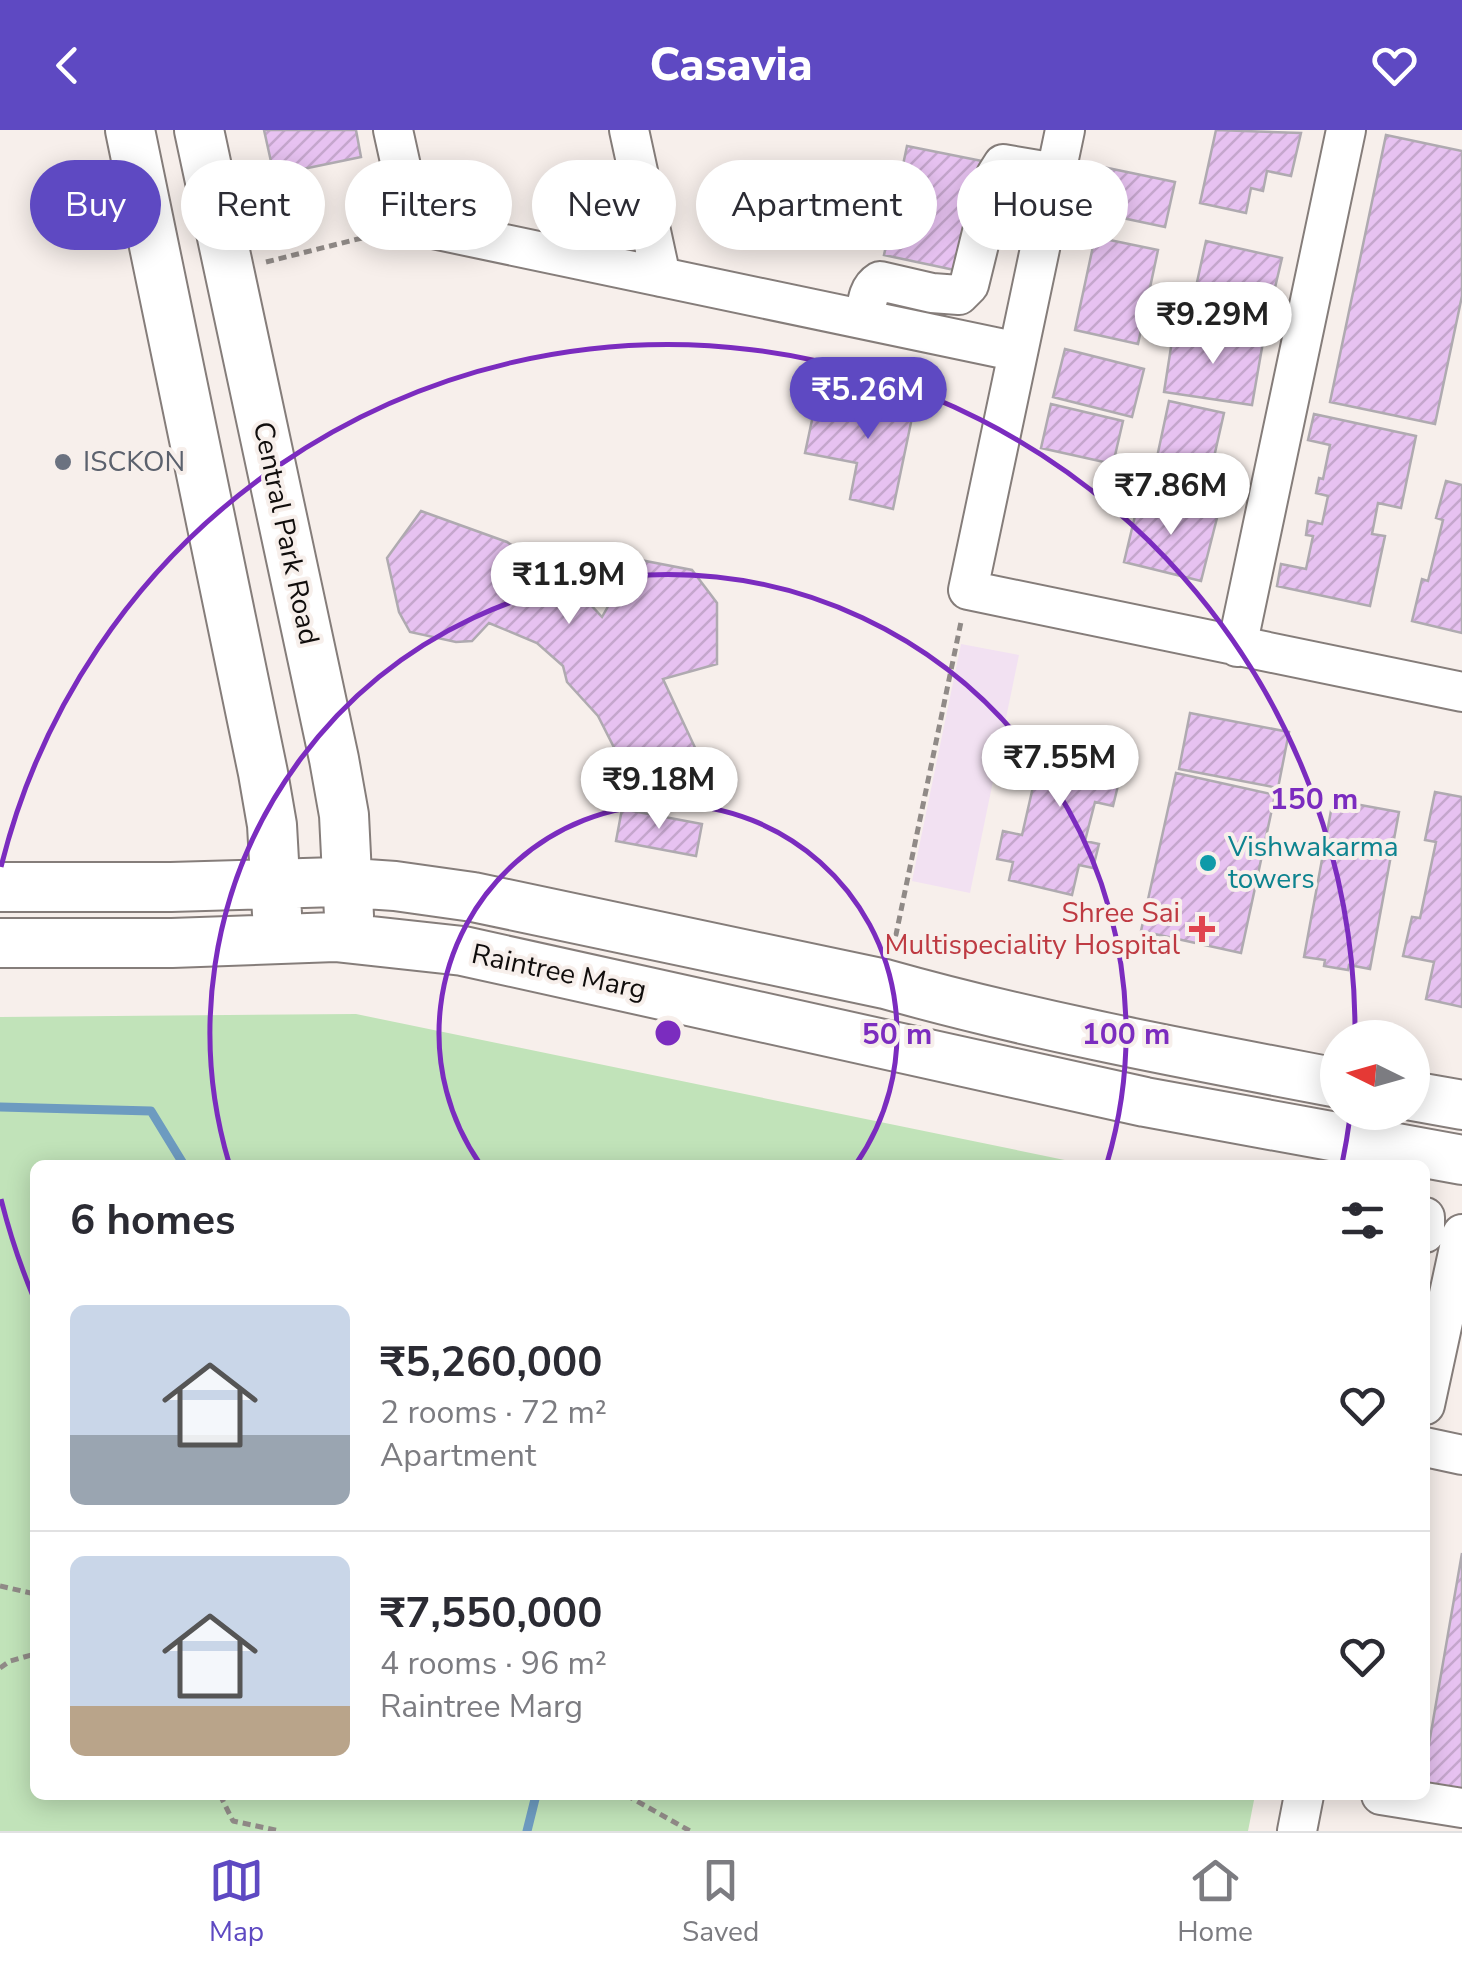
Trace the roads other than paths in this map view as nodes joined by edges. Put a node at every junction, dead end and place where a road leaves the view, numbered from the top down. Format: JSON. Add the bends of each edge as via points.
{"nodes":[{"id":1,"x":130,"y":130,"type":"edge"},
{"id":2,"x":200,"y":130,"type":"edge"},
{"id":3,"x":393,"y":130,"type":"edge"},
{"id":4,"x":629,"y":130,"type":"edge"},
{"id":5,"x":1065,"y":130,"type":"edge"},
{"id":6,"x":1346,"y":130,"type":"edge"},
{"id":7,"x":1059,"y":160,"type":"edge"},
{"id":8,"x":978,"y":250,"type":"edge"},
{"id":9,"x":1040,"y":250,"type":"edge"},
{"id":10,"x":662,"y":277,"type":"junction"},
{"id":11,"x":865,"y":318,"type":"junction"},
{"id":12,"x":1018,"y":352,"type":"junction"},
{"id":13,"x":1238,"y":646,"type":"junction"},
{"id":14,"x":1462,"y":692,"type":"edge"},
{"id":15,"x":276,"y":883,"type":"junction"},
{"id":16,"x":349,"y":883,"type":"junction"},
{"id":17,"x":0,"y":887,"type":"edge"},
{"id":18,"x":277,"y":938,"type":"junction"},
{"id":19,"x":350,"y":938,"type":"junction"},
{"id":20,"x":0,"y":942,"type":"edge"},
{"id":21,"x":1320,"y":1080,"type":"edge"},
{"id":22,"x":1430,"y":1099,"type":"edge"},
{"id":23,"x":1462,"y":1104,"type":"edge"},
{"id":24,"x":1393,"y":1156,"type":"edge"},
{"id":25,"x":1462,"y":1160,"type":"edge"},
{"id":26,"x":1462,"y":1234,"type":"edge"},
{"id":27,"x":1430,"y":1383,"type":"edge"},
{"id":28,"x":1430,"y":1448,"type":"edge"},
{"id":29,"x":1462,"y":1455,"type":"edge"},
{"id":30,"x":1303,"y":1800,"type":"edge"},
{"id":31,"x":1412,"y":1800,"type":"edge"},
{"id":32,"x":1462,"y":1808,"type":"edge"},
{"id":33,"x":1296,"y":1831,"type":"edge"}],
"edges":[{"from":1,"to":15,"type":"main road","via":[[262,773]]},
{"from":2,"to":16,"type":"main road","name":"Central Park Road","via":[[334,758]]},
{"from":3,"to":10,"type":"street","via":[[414,225]]},
{"from":4,"to":10,"type":"street"},
{"from":5,"to":7,"type":"street"},
{"from":6,"to":13,"type":"street"},
{"from":8,"to":11,"type":"street","via":[[969,286],[960,295],[880,280],[869,294]]},
{"from":9,"to":12,"type":"street"},
{"from":10,"to":11,"type":"street"},
{"from":11,"to":12,"type":"street"},
{"from":12,"to":13,"type":"street","via":[[968,590]]},
{"from":13,"to":14,"type":"street"},
{"from":15,"to":16,"type":"main road","name":"Raintree Marg"},
{"from":15,"to":17,"type":"main road","name":"Raintree Marg"},
{"from":15,"to":18,"type":"main road"},
{"from":16,"to":19,"type":"main road","name":"Central Park Road"},
{"from":16,"to":21,"type":"main road","name":"Raintree Marg","via":[[473,897]]},
{"from":18,"to":19,"type":"main road","name":"Raintree Marg"},
{"from":18,"to":20,"type":"main road","name":"Raintree Marg"},
{"from":19,"to":24,"type":"main road","name":"Raintree Marg","via":[[463,951]]},
{"from":22,"to":23,"type":"main road"},
{"from":24,"to":25,"type":"main road","name":"Raintree Marg"},
{"from":26,"to":27,"type":"street"},
{"from":28,"to":29,"type":"street"},
{"from":30,"to":33,"type":"street"},
{"from":31,"to":32,"type":"street"}]}
